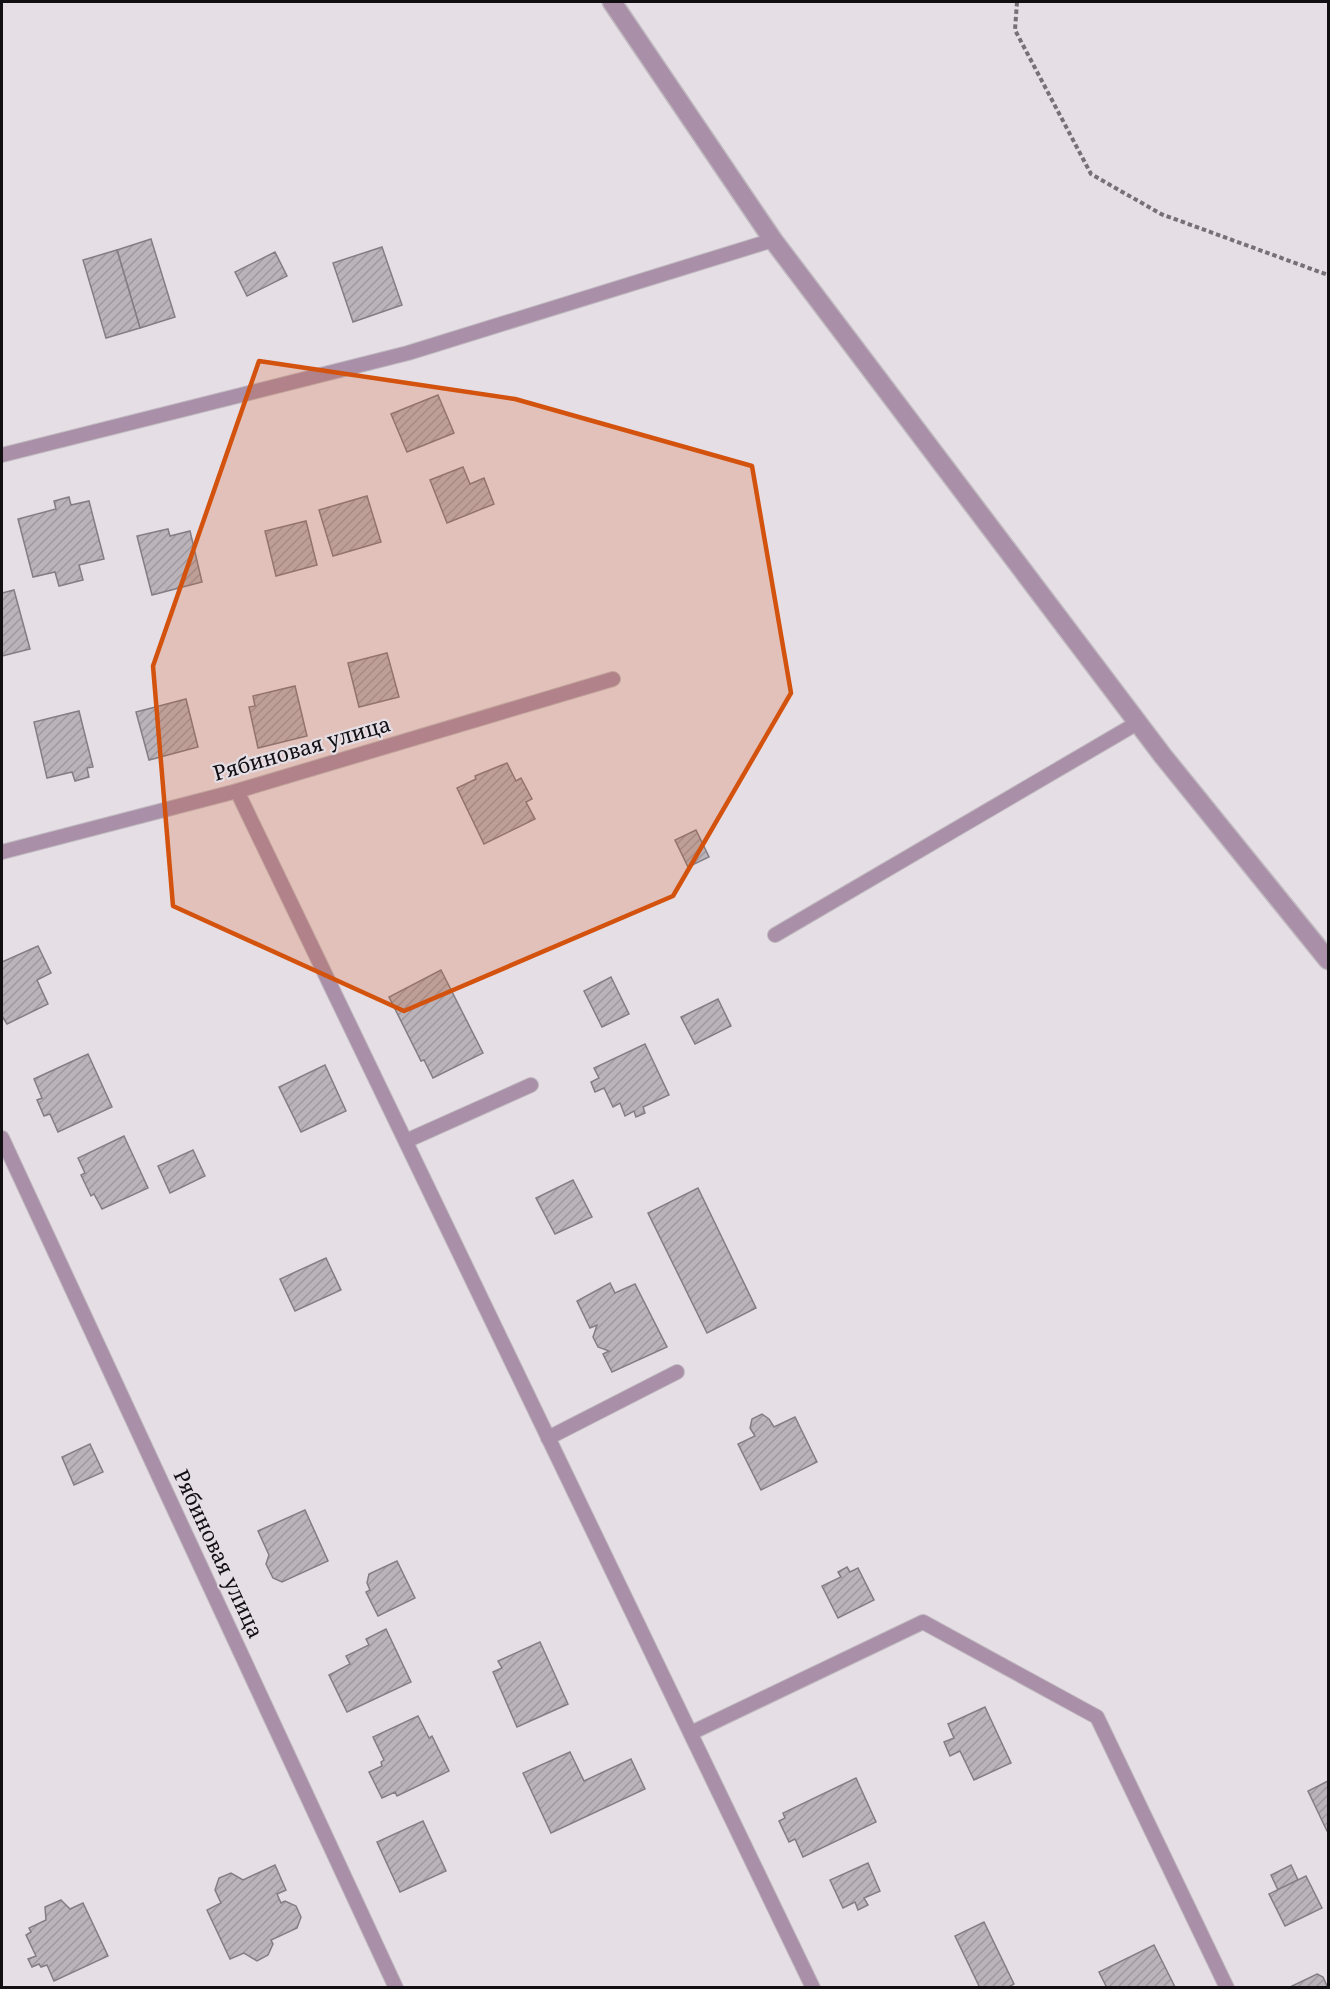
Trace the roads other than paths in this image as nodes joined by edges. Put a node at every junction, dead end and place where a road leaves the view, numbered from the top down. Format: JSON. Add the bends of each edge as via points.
{"nodes":[{"id":1,"x":612,"y":2,"type":"edge"},
{"id":2,"x":773,"y":240,"type":"junction"},
{"id":3,"x":2,"y":455,"type":"edge"},
{"id":4,"x":613,"y":679,"type":"dead end"},
{"id":5,"x":1139,"y":722,"type":"junction"},
{"id":6,"x":237,"y":791,"type":"junction"},
{"id":7,"x":2,"y":852,"type":"edge"},
{"id":8,"x":775,"y":935,"type":"dead end"},
{"id":9,"x":1329,"y":960,"type":"edge"},
{"id":10,"x":531,"y":1085,"type":"dead end"},
{"id":11,"x":2,"y":1138,"type":"edge"},
{"id":12,"x":406,"y":1141,"type":"junction"},
{"id":13,"x":677,"y":1372,"type":"dead end"},
{"id":14,"x":548,"y":1438,"type":"junction"},
{"id":15,"x":690,"y":1733,"type":"junction"},
{"id":16,"x":396,"y":1988,"type":"edge"},
{"id":17,"x":813,"y":1988,"type":"edge"},
{"id":18,"x":1227,"y":1988,"type":"edge"}],
"edges":[{"from":1,"to":2,"type":"street"},
{"from":2,"to":3,"type":"lane","via":[[408,353]]},
{"from":2,"to":5,"type":"street"},
{"from":4,"to":6,"type":"lane","name":"Рябиновая улица"},
{"from":5,"to":8,"type":"lane"},
{"from":5,"to":9,"type":"street"},
{"from":6,"to":7,"type":"lane","name":"Рябиновая улица"},
{"from":6,"to":12,"type":"lane"},
{"from":10,"to":12,"type":"lane"},
{"from":11,"to":16,"type":"lane","name":"Рябиновая улица"},
{"from":12,"to":14,"type":"lane"},
{"from":13,"to":14,"type":"lane"},
{"from":14,"to":15,"type":"lane"},
{"from":15,"to":17,"type":"lane"},
{"from":15,"to":18,"type":"lane","via":[[923,1622],[1097,1717]]}]}
